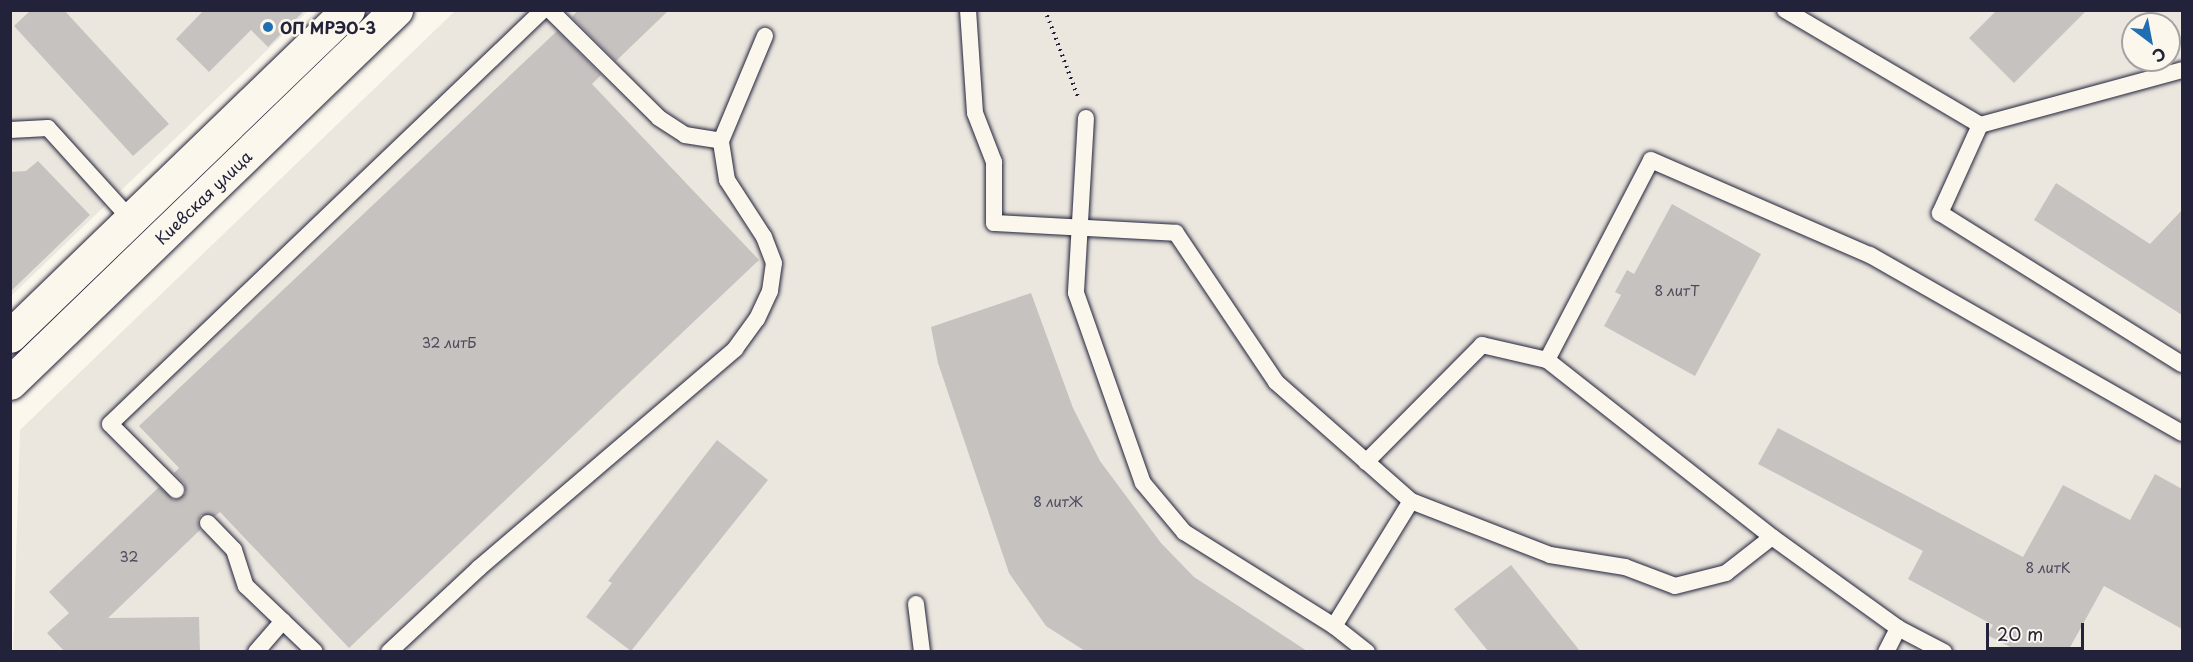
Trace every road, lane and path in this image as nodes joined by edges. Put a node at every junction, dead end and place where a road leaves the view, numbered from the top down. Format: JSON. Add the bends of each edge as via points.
{"nodes":[{"id":1,"x":348,"y":10,"type":"edge"},
{"id":2,"x":396,"y":10,"type":"edge"},
{"id":3,"x":543,"y":10,"type":"edge"},
{"id":4,"x":550,"y":10,"type":"edge"},
{"id":5,"x":969,"y":10,"type":"edge"},
{"id":6,"x":1045,"y":10,"type":"edge"},
{"id":7,"x":1785,"y":10,"type":"edge"},
{"id":8,"x":765,"y":36,"type":"dead end"},
{"id":9,"x":2182,"y":70,"type":"edge"},
{"id":10,"x":1086,"y":118,"type":"joint"},
{"id":11,"x":1980,"y":125,"type":"junction"},
{"id":12,"x":10,"y":130,"type":"edge"},
{"id":13,"x":721,"y":141,"type":"junction"},
{"id":14,"x":131,"y":220,"type":"junction"},
{"id":15,"x":1080,"y":228,"type":"junction"},
{"id":16,"x":153,"y":245,"type":"junction"},
{"id":17,"x":10,"y":336,"type":"edge"},
{"id":18,"x":1547,"y":360,"type":"junction"},
{"id":19,"x":2182,"y":364,"type":"edge"},
{"id":20,"x":10,"y":383,"type":"edge"},
{"id":21,"x":2182,"y":433,"type":"edge"},
{"id":22,"x":1366,"y":462,"type":"junction"},
{"id":23,"x":176,"y":490,"type":"dead end"},
{"id":24,"x":1411,"y":501,"type":"junction"},
{"id":25,"x":208,"y":523,"type":"dead end"},
{"id":26,"x":1772,"y":537,"type":"junction"},
{"id":27,"x":916,"y":604,"type":"dead end"},
{"id":28,"x":283,"y":621,"type":"junction"},
{"id":29,"x":1334,"y":626,"type":"junction"},
{"id":30,"x":1898,"y":628,"type":"junction"},
{"id":31,"x":256,"y":651,"type":"edge"},
{"id":32,"x":315,"y":651,"type":"edge"},
{"id":33,"x":389,"y":651,"type":"edge"},
{"id":34,"x":922,"y":651,"type":"edge"},
{"id":35,"x":1367,"y":651,"type":"edge"},
{"id":36,"x":1886,"y":651,"type":"edge"},
{"id":37,"x":1944,"y":651,"type":"edge"}],
"edges":[{"from":1,"to":14,"type":"street","name":"Киевская улица"},
{"from":2,"to":16,"type":"street","name":"Киевская улица"},
{"from":3,"to":23,"type":"lane","via":[[110,424]]},
{"from":4,"to":13,"type":"lane","via":[[659,118],[685,135]]},
{"from":5,"to":15,"type":"lane","via":[[975,113],[994,162],[994,223]]},
{"from":6,"to":10,"type":"path"},
{"from":7,"to":11,"type":"lane"},
{"from":8,"to":13,"type":"lane"},
{"from":9,"to":11,"type":"lane"},
{"from":10,"to":15,"type":"lane"},
{"from":11,"to":19,"type":"lane","via":[[1940,213]]},
{"from":12,"to":14,"type":"lane","via":[[48,128]]},
{"from":13,"to":33,"type":"lane","via":[[728,180],[764,237],[774,263],[770,291],[757,320],[735,349],[479,568]]},
{"from":14,"to":16,"type":"lane"},
{"from":14,"to":17,"type":"street","name":"Киевская улица"},
{"from":15,"to":22,"type":"lane","via":[[1176,233],[1276,382]]},
{"from":15,"to":29,"type":"lane","via":[[1076,293],[1143,483],[1184,532]]},
{"from":16,"to":20,"type":"street","name":"Киевская улица"},
{"from":18,"to":21,"type":"lane","via":[[1651,160],[1869,255]]},
{"from":18,"to":22,"type":"lane","via":[[1482,345]]},
{"from":18,"to":26,"type":"lane"},
{"from":22,"to":24,"type":"lane"},
{"from":24,"to":26,"type":"lane","via":[[1550,555],[1625,567],[1675,586],[1726,573]]},
{"from":24,"to":29,"type":"lane"},
{"from":25,"to":28,"type":"lane","via":[[234,550],[246,586]]},
{"from":26,"to":30,"type":"lane"},
{"from":27,"to":34,"type":"lane"},
{"from":28,"to":31,"type":"lane"},
{"from":28,"to":32,"type":"lane"},
{"from":29,"to":35,"type":"lane"},
{"from":30,"to":36,"type":"lane"},
{"from":30,"to":37,"type":"lane"}]}
